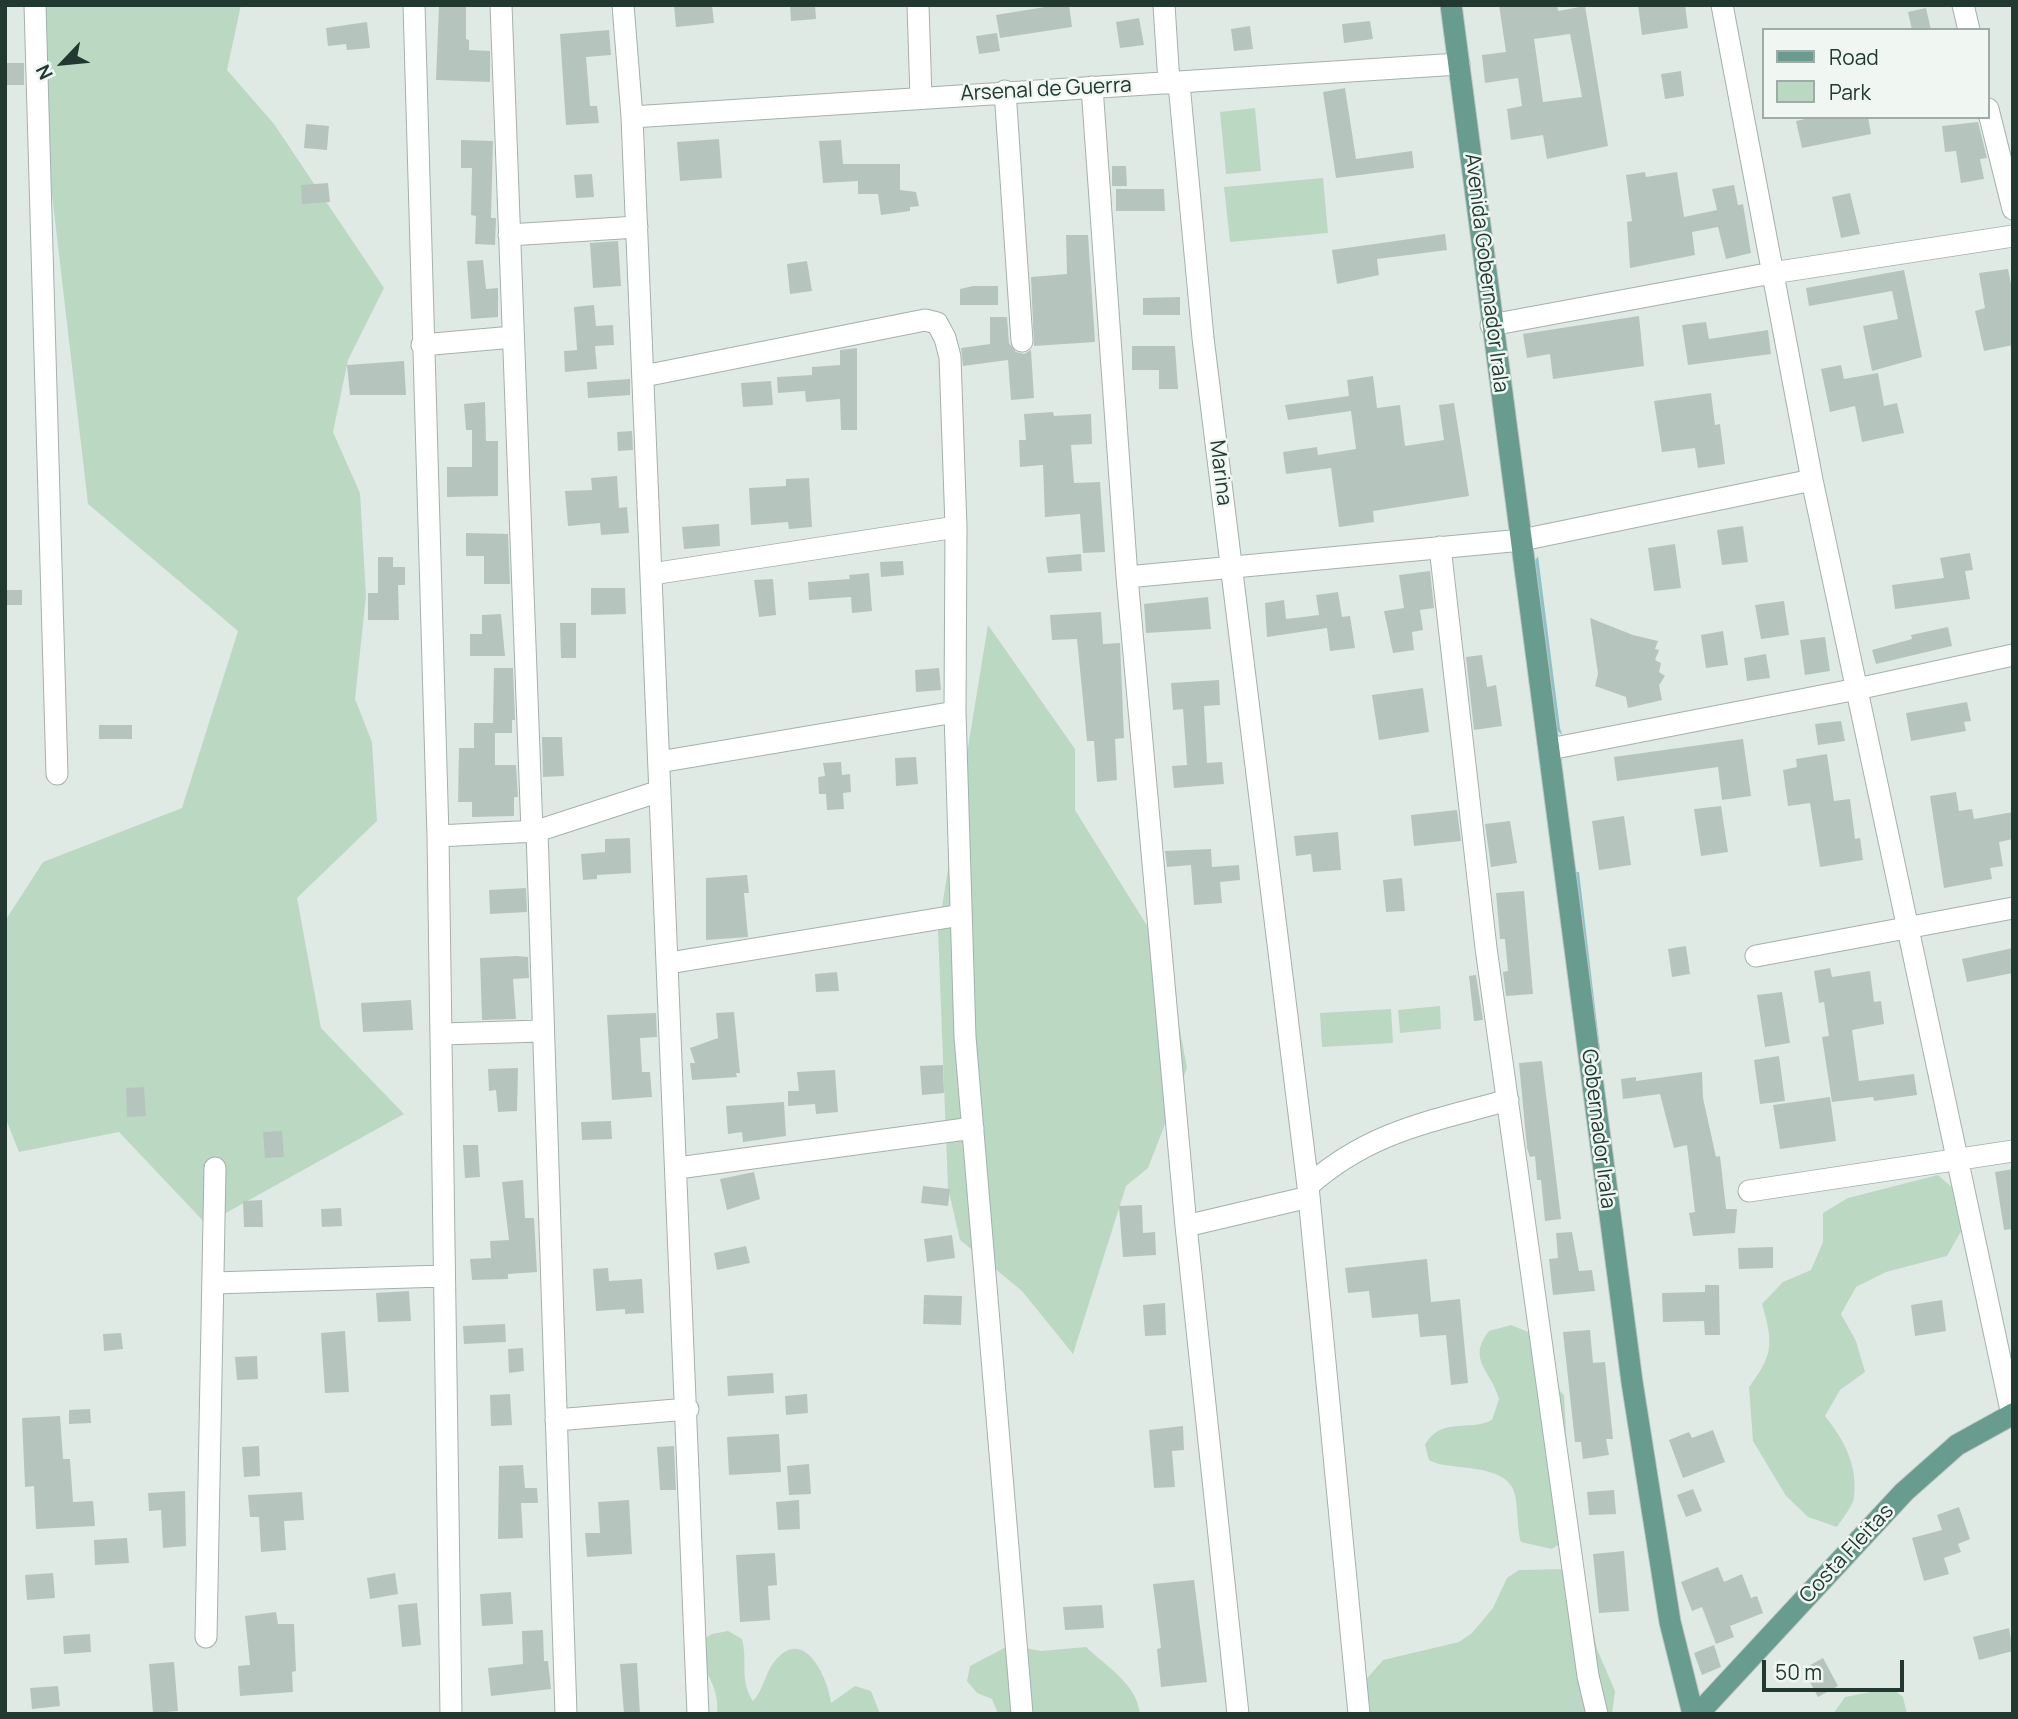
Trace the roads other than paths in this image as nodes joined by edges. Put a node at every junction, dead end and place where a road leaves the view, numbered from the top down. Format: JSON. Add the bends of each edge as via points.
{"nodes":[{"id":1,"x":35,"y":5,"type":"edge"},
{"id":2,"x":414,"y":5,"type":"edge"},
{"id":3,"x":501,"y":5,"type":"edge"},
{"id":4,"x":623,"y":5,"type":"edge"},
{"id":5,"x":918,"y":5,"type":"edge"},
{"id":6,"x":1164,"y":5,"type":"edge"},
{"id":7,"x":1451,"y":5,"type":"edge"},
{"id":8,"x":1722,"y":5,"type":"edge"},
{"id":9,"x":1962,"y":5,"type":"edge"},
{"id":10,"x":1968,"y":28,"type":"edge"},
{"id":11,"x":1459,"y":64,"type":"junction"},
{"id":12,"x":1174,"y":83,"type":"junction"},
{"id":13,"x":1092,"y":87,"type":"junction"},
{"id":14,"x":1005,"y":91,"type":"junction"},
{"id":15,"x":921,"y":98,"type":"junction"},
{"id":16,"x":632,"y":117,"type":"junction"},
{"id":17,"x":1990,"y":117,"type":"edge"},
{"id":18,"x":2013,"y":208,"type":"edge"},
{"id":19,"x":637,"y":227,"type":"junction"},
{"id":20,"x":509,"y":235,"type":"junction"},
{"id":21,"x":2013,"y":236,"type":"edge"},
{"id":22,"x":1772,"y":273,"type":"junction"},
{"id":23,"x":1492,"y":325,"type":"junction"},
{"id":24,"x":513,"y":337,"type":"junction"},
{"id":25,"x":1023,"y":341,"type":"dead end"},
{"id":26,"x":422,"y":345,"type":"junction"},
{"id":27,"x":643,"y":376,"type":"junction"},
{"id":28,"x":1812,"y":480,"type":"junction"},
{"id":29,"x":956,"y":527,"type":"junction"},
{"id":30,"x":1522,"y":540,"type":"junction"},
{"id":31,"x":1440,"y":547,"type":"junction"},
{"id":32,"x":1232,"y":566,"type":"junction"},
{"id":33,"x":652,"y":575,"type":"junction"},
{"id":34,"x":1127,"y":577,"type":"junction"},
{"id":35,"x":2013,"y":655,"type":"edge"},
{"id":36,"x":1857,"y":689,"type":"junction"},
{"id":37,"x":955,"y":712,"type":"junction"},
{"id":38,"x":1550,"y":749,"type":"junction"},
{"id":39,"x":659,"y":762,"type":"junction"},
{"id":40,"x":57,"y":774,"type":"dead end"},
{"id":41,"x":660,"y":791,"type":"junction"},
{"id":42,"x":535,"y":831,"type":"junction"},
{"id":43,"x":438,"y":836,"type":"junction"},
{"id":44,"x":2013,"y":908,"type":"edge"},
{"id":45,"x":961,"y":915,"type":"junction"},
{"id":46,"x":1908,"y":928,"type":"junction"},
{"id":47,"x":1756,"y":957,"type":"dead end"},
{"id":48,"x":669,"y":964,"type":"junction"},
{"id":49,"x":541,"y":1031,"type":"junction"},
{"id":50,"x":442,"y":1034,"type":"junction"},
{"id":51,"x":1508,"y":1100,"type":"junction"},
{"id":52,"x":973,"y":1128,"type":"junction"},
{"id":53,"x":2013,"y":1151,"type":"edge"},
{"id":54,"x":1958,"y":1161,"type":"junction"},
{"id":55,"x":215,"y":1168,"type":"dead end"},
{"id":56,"x":678,"y":1168,"type":"junction"},
{"id":57,"x":1749,"y":1191,"type":"dead end"},
{"id":58,"x":1308,"y":1192,"type":"junction"},
{"id":59,"x":1186,"y":1226,"type":"junction"},
{"id":60,"x":443,"y":1276,"type":"junction"},
{"id":61,"x":214,"y":1283,"type":"junction"},
{"id":62,"x":688,"y":1409,"type":"junction"},
{"id":63,"x":2012,"y":1415,"type":"edge"},
{"id":64,"x":556,"y":1420,"type":"junction"},
{"id":65,"x":206,"y":1637,"type":"dead end"},
{"id":66,"x":451,"y":1714,"type":"edge"},
{"id":67,"x":566,"y":1714,"type":"edge"},
{"id":68,"x":698,"y":1714,"type":"edge"},
{"id":69,"x":1022,"y":1714,"type":"edge"},
{"id":70,"x":1238,"y":1714,"type":"edge"},
{"id":71,"x":1359,"y":1714,"type":"edge"},
{"id":72,"x":1597,"y":1714,"type":"edge"},
{"id":73,"x":1693,"y":1714,"type":"edge"},
{"id":74,"x":1698,"y":1714,"type":"edge"}],
"edges":[{"from":1,"to":40,"type":"street"},
{"from":2,"to":26,"type":"street"},
{"from":3,"to":20,"type":"street"},
{"from":4,"to":16,"type":"street"},
{"from":5,"to":15,"type":"street"},
{"from":6,"to":12,"type":"street","name":"Marina"},
{"from":7,"to":11,"type":"main road","name":"Avenida Gobernador Irala"},
{"from":8,"to":22,"type":"street"},
{"from":9,"to":10,"type":"street"},
{"from":11,"to":12,"type":"street","name":"Arsenal de Guerra"},
{"from":11,"to":23,"type":"main road","name":"Avenida Gobernador Irala"},
{"from":12,"to":13,"type":"street","name":"Arsenal de Guerra"},
{"from":12,"to":32,"type":"street","name":"Marina"},
{"from":13,"to":14,"type":"street","name":"Arsenal de Guerra"},
{"from":13,"to":34,"type":"street"},
{"from":14,"to":15,"type":"street","name":"Arsenal de Guerra"},
{"from":14,"to":25,"type":"street"},
{"from":15,"to":16,"type":"street","name":"Arsenal de Guerra"},
{"from":16,"to":19,"type":"street"},
{"from":17,"to":18,"type":"street"},
{"from":19,"to":20,"type":"street"},
{"from":19,"to":27,"type":"street"},
{"from":20,"to":24,"type":"street"},
{"from":21,"to":22,"type":"street"},
{"from":22,"to":23,"type":"street"},
{"from":22,"to":28,"type":"street"},
{"from":23,"to":30,"type":"main road","name":"Avenida Gobernador Irala"},
{"from":24,"to":26,"type":"street"},
{"from":24,"to":42,"type":"street"},
{"from":26,"to":43,"type":"street"},
{"from":27,"to":29,"type":"street","via":[[925,320],[937,323],[950,357]]},
{"from":27,"to":33,"type":"street"},
{"from":28,"to":30,"type":"street"},
{"from":28,"to":36,"type":"street"},
{"from":29,"to":33,"type":"street"},
{"from":29,"to":37,"type":"street"},
{"from":30,"to":31,"type":"street"},
{"from":30,"to":38,"type":"main road","name":"Gobernador Irala"},
{"from":31,"to":32,"type":"street"},
{"from":31,"to":51,"type":"street"},
{"from":32,"to":34,"type":"street"},
{"from":32,"to":58,"type":"street","name":"Marina"},
{"from":33,"to":39,"type":"street"},
{"from":34,"to":59,"type":"street"},
{"from":35,"to":36,"type":"street"},
{"from":36,"to":38,"type":"street"},
{"from":36,"to":46,"type":"street"},
{"from":37,"to":39,"type":"street"},
{"from":37,"to":45,"type":"street"},
{"from":38,"to":73,"type":"main road","name":"Gobernador Irala","via":[[1632,1382],[1670,1622]]},
{"from":39,"to":41,"type":"street"},
{"from":41,"to":42,"type":"street"},
{"from":41,"to":48,"type":"street"},
{"from":42,"to":43,"type":"street"},
{"from":42,"to":49,"type":"street"},
{"from":43,"to":50,"type":"street"},
{"from":44,"to":46,"type":"street"},
{"from":45,"to":48,"type":"street"},
{"from":45,"to":52,"type":"street"},
{"from":46,"to":47,"type":"street"},
{"from":46,"to":54,"type":"street"},
{"from":48,"to":56,"type":"street"},
{"from":49,"to":50,"type":"street"},
{"from":49,"to":64,"type":"street"},
{"from":50,"to":60,"type":"street"},
{"from":51,"to":58,"type":"street","via":[[1407,1128],[1362,1146],[1336,1161]]},
{"from":51,"to":72,"type":"street"},
{"from":52,"to":56,"type":"street"},
{"from":52,"to":69,"type":"street"},
{"from":53,"to":54,"type":"street"},
{"from":54,"to":57,"type":"street"},
{"from":54,"to":63,"type":"street"},
{"from":55,"to":61,"type":"street"},
{"from":56,"to":62,"type":"street"},
{"from":58,"to":59,"type":"street"},
{"from":58,"to":71,"type":"street","name":"Marina"},
{"from":59,"to":70,"type":"street"},
{"from":60,"to":61,"type":"street"},
{"from":60,"to":66,"type":"street"},
{"from":61,"to":65,"type":"street"},
{"from":62,"to":64,"type":"street"},
{"from":62,"to":68,"type":"street"},
{"from":63,"to":74,"type":"main road","name":"Costa Fleitas","via":[[1957,1445],[1904,1492]]},
{"from":64,"to":67,"type":"street"}]}
